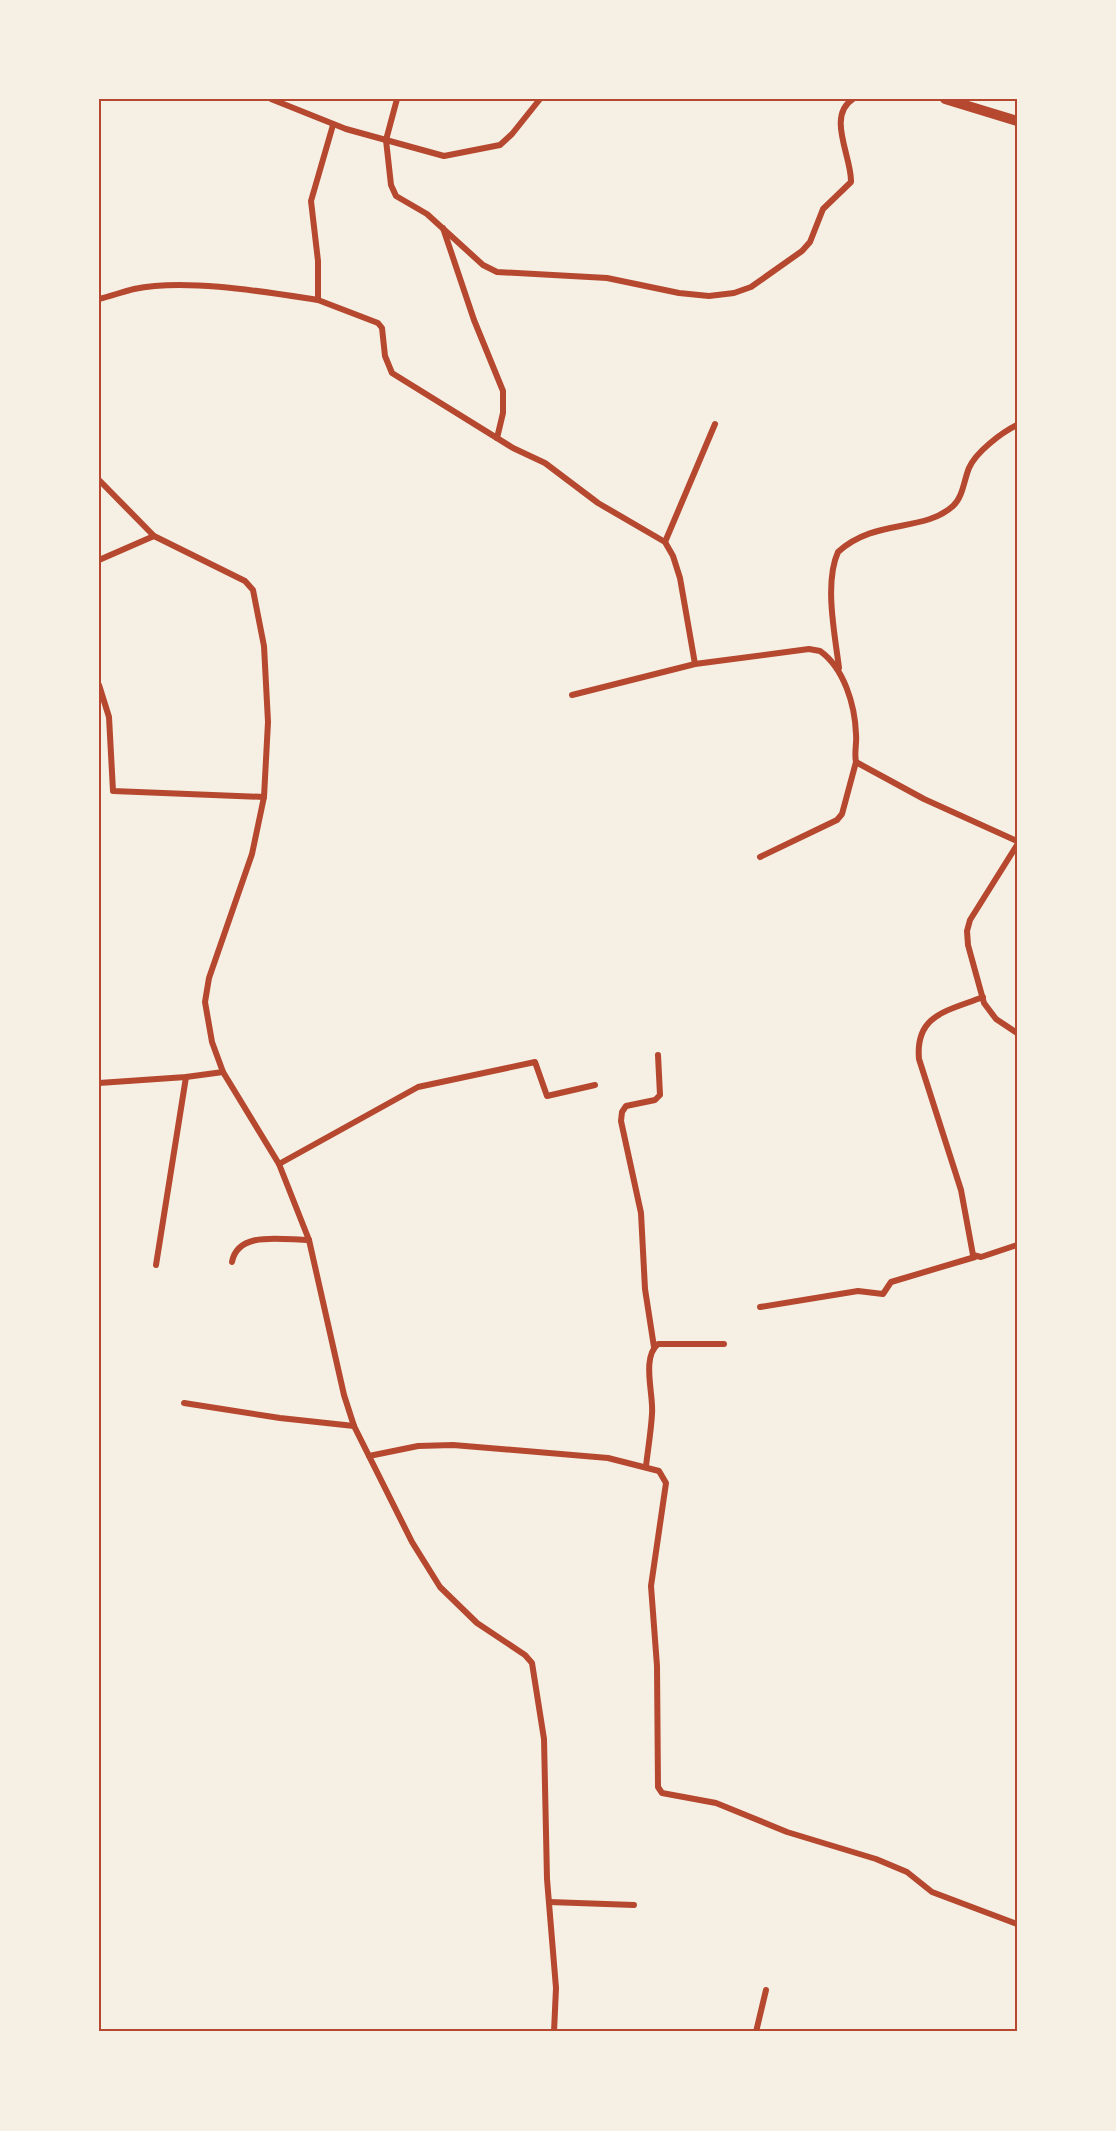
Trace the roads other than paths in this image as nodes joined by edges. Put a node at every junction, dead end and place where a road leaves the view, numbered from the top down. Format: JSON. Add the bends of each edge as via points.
{"nodes":[{"id":1,"x":272,"y":99,"type":"edge"},
{"id":2,"x":397,"y":99,"type":"edge"},
{"id":3,"x":540,"y":99,"type":"edge"},
{"id":4,"x":853,"y":99,"type":"edge"},
{"id":5,"x":945,"y":99,"type":"edge"},
{"id":6,"x":1017,"y":120,"type":"edge"},
{"id":7,"x":333,"y":125,"type":"junction"},
{"id":8,"x":386,"y":140,"type":"junction"},
{"id":9,"x":442,"y":225,"type":"junction"},
{"id":10,"x":99,"y":299,"type":"edge"},
{"id":11,"x":318,"y":300,"type":"junction"},
{"id":12,"x":715,"y":424,"type":"dead end"},
{"id":13,"x":1017,"y":425,"type":"edge"},
{"id":14,"x":497,"y":438,"type":"junction"},
{"id":15,"x":99,"y":480,"type":"edge"},
{"id":16,"x":154,"y":536,"type":"junction"},
{"id":17,"x":664,"y":542,"type":"junction"},
{"id":18,"x":99,"y":560,"type":"edge"},
{"id":19,"x":695,"y":664,"type":"junction"},
{"id":20,"x":839,"y":671,"type":"junction"},
{"id":21,"x":99,"y":685,"type":"edge"},
{"id":22,"x":572,"y":695,"type":"dead end"},
{"id":23,"x":856,"y":762,"type":"junction"},
{"id":24,"x":264,"y":797,"type":"junction"},
{"id":25,"x":1017,"y":843,"type":"edge"},
{"id":26,"x":760,"y":857,"type":"dead end"},
{"id":27,"x":983,"y":997,"type":"junction"},
{"id":28,"x":1017,"y":1033,"type":"edge"},
{"id":29,"x":658,"y":1055,"type":"dead end"},
{"id":30,"x":223,"y":1072,"type":"junction"},
{"id":31,"x":186,"y":1077,"type":"junction"},
{"id":32,"x":99,"y":1083,"type":"edge"},
{"id":33,"x":595,"y":1085,"type":"dead end"},
{"id":34,"x":279,"y":1164,"type":"junction"},
{"id":35,"x":309,"y":1240,"type":"junction"},
{"id":36,"x":1017,"y":1245,"type":"edge"},
{"id":37,"x":975,"y":1257,"type":"junction"},
{"id":38,"x":232,"y":1262,"type":"dead end"},
{"id":39,"x":156,"y":1265,"type":"dead end"},
{"id":40,"x":760,"y":1307,"type":"dead end"},
{"id":41,"x":724,"y":1344,"type":"dead end"},
{"id":42,"x":654,"y":1347,"type":"junction"},
{"id":43,"x":184,"y":1403,"type":"dead end"},
{"id":44,"x":354,"y":1426,"type":"junction"},
{"id":45,"x":369,"y":1456,"type":"junction"},
{"id":46,"x":646,"y":1466,"type":"junction"},
{"id":47,"x":549,"y":1902,"type":"junction"},
{"id":48,"x":634,"y":1905,"type":"dead end"},
{"id":49,"x":1017,"y":1924,"type":"edge"},
{"id":50,"x":766,"y":1990,"type":"dead end"},
{"id":51,"x":554,"y":2032,"type":"edge"},
{"id":52,"x":756,"y":2032,"type":"edge"}],
"edges":[{"from":1,"to":7,"type":"street"},
{"from":2,"to":8,"type":"street"},
{"from":3,"to":8,"type":"street","via":[[500,145],[444,156]]},
{"from":4,"to":9,"type":"street","via":[[840,118],[851,182],[823,209],[810,242],[802,251],[751,287],[734,293],[709,296],[607,278],[497,272],[483,265]]},
{"from":5,"to":6,"type":"street"},
{"from":7,"to":8,"type":"street"},
{"from":7,"to":11,"type":"street","via":[[311,201]]},
{"from":8,"to":9,"type":"street","via":[[396,196]]},
{"from":9,"to":14,"type":"street","via":[[503,391]]},
{"from":10,"to":11,"type":"street","via":[[136,288],[165,286],[214,287]]},
{"from":11,"to":14,"type":"street","via":[[378,323],[392,373]]},
{"from":12,"to":17,"type":"street"},
{"from":13,"to":20,"type":"street","via":[[970,465],[953,506],[926,520],[862,534],[838,552],[834,560],[832,610]]},
{"from":14,"to":17,"type":"street","via":[[545,463],[598,503]]},
{"from":15,"to":16,"type":"street"},
{"from":16,"to":18,"type":"street"},
{"from":16,"to":24,"type":"street","via":[[245,581],[254,590],[264,646],[268,723]]},
{"from":17,"to":19,"type":"street","via":[[680,578]]},
{"from":19,"to":20,"type":"street","via":[[809,650],[820,651]]},
{"from":19,"to":22,"type":"street"},
{"from":20,"to":23,"type":"street","via":[[851,708]]},
{"from":21,"to":24,"type":"street","via":[[109,717],[113,792]]},
{"from":23,"to":25,"type":"street","via":[[924,800]]},
{"from":23,"to":26,"type":"street","via":[[837,820]]},
{"from":24,"to":30,"type":"street","via":[[252,854],[208,978],[205,1002],[212,1042]]},
{"from":25,"to":27,"type":"street","via":[[967,931]]},
{"from":27,"to":28,"type":"street","via":[[996,1019]]},
{"from":27,"to":37,"type":"street","via":[[940,1015],[922,1029],[918,1038],[919,1059],[961,1191]]},
{"from":29,"to":42,"type":"street","via":[[660,1095],[655,1100],[626,1106],[621,1121],[641,1213],[645,1289]]},
{"from":30,"to":31,"type":"street"},
{"from":30,"to":34,"type":"street"},
{"from":31,"to":32,"type":"street"},
{"from":31,"to":39,"type":"street"},
{"from":33,"to":34,"type":"street","via":[[547,1096],[535,1062],[418,1087]]},
{"from":34,"to":35,"type":"street"},
{"from":35,"to":38,"type":"street","via":[[251,1240],[234,1252]]},
{"from":35,"to":44,"type":"street"},
{"from":36,"to":37,"type":"street"},
{"from":37,"to":40,"type":"street","via":[[891,1282],[879,1296],[858,1291]]},
{"from":41,"to":42,"type":"street"},
{"from":42,"to":46,"type":"street","via":[[650,1361],[653,1410]]},
{"from":43,"to":44,"type":"street"},
{"from":44,"to":45,"type":"street"},
{"from":45,"to":46,"type":"street","via":[[418,1446],[453,1445],[608,1458]]},
{"from":45,"to":47,"type":"street","via":[[412,1542],[440,1587],[477,1623],[532,1663],[544,1739]]},
{"from":46,"to":49,"type":"street","via":[[659,1471],[666,1483],[651,1597],[657,1665],[658,1787],[662,1793],[716,1803],[787,1832],[876,1859],[907,1872],[932,1892]]},
{"from":47,"to":48,"type":"street"},
{"from":47,"to":51,"type":"street","via":[[556,1988]]},
{"from":50,"to":52,"type":"street"}]}
